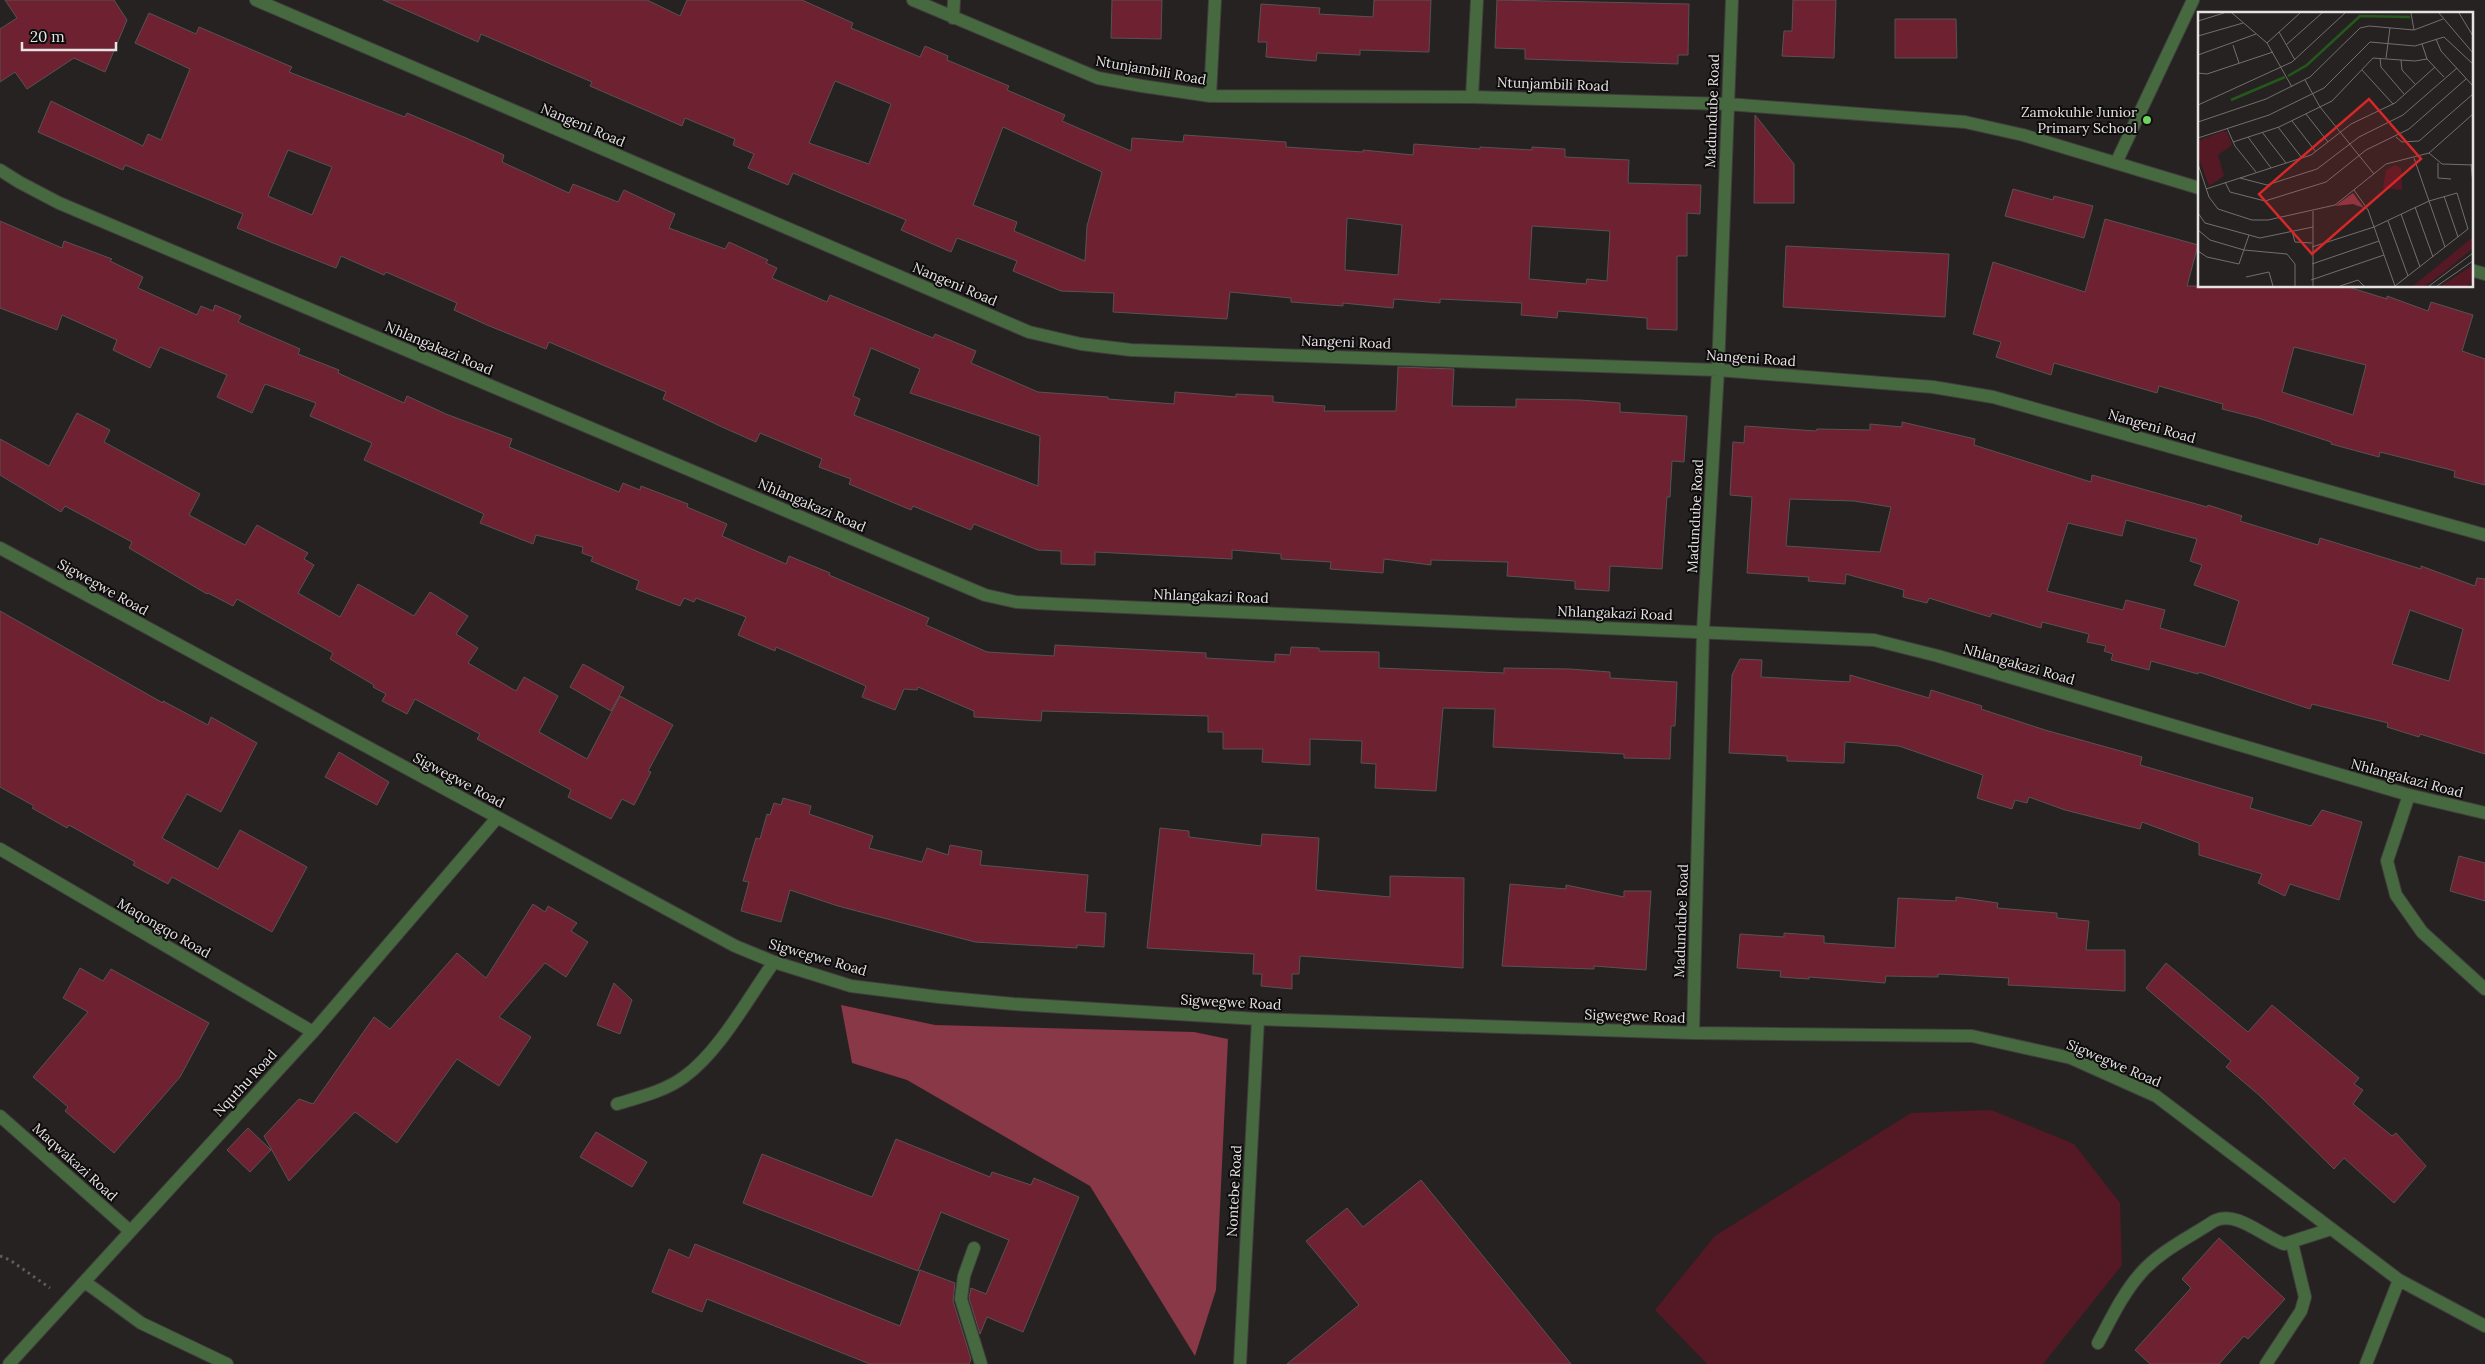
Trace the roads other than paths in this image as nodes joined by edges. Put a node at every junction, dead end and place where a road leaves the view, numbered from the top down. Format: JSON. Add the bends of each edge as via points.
{"nodes":[{"id":1,"x":256,"y":0,"type":"edge"},
{"id":2,"x":913,"y":0,"type":"edge"},
{"id":3,"x":954,"y":0,"type":"edge"},
{"id":4,"x":1215,"y":0,"type":"edge"},
{"id":5,"x":1477,"y":0,"type":"edge"},
{"id":6,"x":1732,"y":0,"type":"edge"},
{"id":7,"x":2193,"y":0,"type":"edge"},
{"id":8,"x":953,"y":18,"type":"junction"},
{"id":9,"x":1210,"y":96,"type":"junction"},
{"id":10,"x":1472,"y":97,"type":"junction"},
{"id":11,"x":1727,"y":104,"type":"junction"},
{"id":12,"x":2116,"y":162,"type":"junction"},
{"id":13,"x":0,"y":170,"type":"edge"},
{"id":14,"x":2198,"y":188,"type":"edge"},
{"id":15,"x":2472,"y":270,"type":"edge"},
{"id":16,"x":2485,"y":274,"type":"edge"},
{"id":17,"x":1718,"y":370,"type":"junction"},
{"id":18,"x":2485,"y":535,"type":"edge"},
{"id":19,"x":0,"y":548,"type":"edge"},
{"id":20,"x":1703,"y":631,"type":"junction"},
{"id":21,"x":2409,"y":795,"type":"junction"},
{"id":22,"x":2485,"y":813,"type":"edge"},
{"id":23,"x":497,"y":818,"type":"junction"},
{"id":24,"x":0,"y":849,"type":"edge"},
{"id":25,"x":774,"y":962,"type":"junction"},
{"id":26,"x":2485,"y":989,"type":"edge"},
{"id":27,"x":1258,"y":1019,"type":"junction"},
{"id":28,"x":313,"y":1032,"type":"junction"},
{"id":29,"x":1693,"y":1033,"type":"junction"},
{"id":30,"x":617,"y":1104,"type":"dead end"},
{"id":31,"x":0,"y":1116,"type":"edge"},
{"id":32,"x":2331,"y":1229,"type":"junction"},
{"id":33,"x":130,"y":1231,"type":"junction"},
{"id":34,"x":2292,"y":1243,"type":"junction"},
{"id":35,"x":974,"y":1248,"type":"dead end"},
{"id":36,"x":2399,"y":1280,"type":"junction"},
{"id":37,"x":85,"y":1282,"type":"junction"},
{"id":38,"x":2485,"y":1326,"type":"edge"},
{"id":39,"x":2098,"y":1342,"type":"dead end"},
{"id":40,"x":9,"y":1364,"type":"edge"},
{"id":41,"x":227,"y":1364,"type":"edge"},
{"id":42,"x":980,"y":1364,"type":"edge"},
{"id":43,"x":1240,"y":1364,"type":"edge"},
{"id":44,"x":2266,"y":1364,"type":"edge"},
{"id":45,"x":2366,"y":1364,"type":"edge"}],
"edges":[{"from":1,"to":17,"type":"street","name":"Nangeni Road","via":[[1028,332],[1081,344],[1131,350]]},
{"from":2,"to":8,"type":"street","name":"Ntunjambili Road"},
{"from":3,"to":8,"type":"street"},
{"from":4,"to":9,"type":"street"},
{"from":5,"to":10,"type":"street"},
{"from":6,"to":11,"type":"street","name":"Madundube Road"},
{"from":7,"to":12,"type":"street"},
{"from":8,"to":9,"type":"street","name":"Ntunjambili Road","via":[[1098,78]]},
{"from":9,"to":10,"type":"street","name":"Ntunjambili Road"},
{"from":10,"to":11,"type":"street","name":"Ntunjambili Road"},
{"from":11,"to":12,"type":"street","name":"Ntunjambili Road","via":[[1965,122]]},
{"from":11,"to":17,"type":"street","name":"Madundube Road"},
{"from":12,"to":14,"type":"street","name":"Ntunjambili Road"},
{"from":13,"to":20,"type":"street","name":"Nhlangakazi Road","via":[[59,203],[985,595],[1016,602],[1055,604]]},
{"from":15,"to":16,"type":"street"},
{"from":17,"to":18,"type":"street","name":"Nangeni Road","via":[[1933,387],[1993,397]]},
{"from":17,"to":20,"type":"street","name":"Madundube Road"},
{"from":19,"to":23,"type":"street","name":"Sigwegwe Road"},
{"from":20,"to":21,"type":"street","name":"Nhlangakazi Road","via":[[1874,640]]},
{"from":20,"to":29,"type":"street","name":"Madundube Road"},
{"from":21,"to":22,"type":"street","name":"Nhlangakazi Road"},
{"from":21,"to":26,"type":"street","via":[[2388,861],[2396,896],[2422,932]]},
{"from":23,"to":25,"type":"street","name":"Sigwegwe Road","via":[[735,946]]},
{"from":23,"to":28,"type":"street","name":"Nquthu Road"},
{"from":24,"to":28,"type":"street","name":"Maqongqo Road"},
{"from":25,"to":27,"type":"street","name":"Sigwegwe Road","via":[[851,986],[939,997]]},
{"from":25,"to":30,"type":"street","via":[[714,1047],[684,1077],[654,1092]]},
{"from":27,"to":29,"type":"street","name":"Sigwegwe Road"},
{"from":27,"to":43,"type":"street","name":"Nontebe Road"},
{"from":28,"to":33,"type":"street","name":"Nquthu Road"},
{"from":29,"to":32,"type":"street","name":"Sigwegwe Road","via":[[1972,1036],[2071,1058],[2156,1096]]},
{"from":31,"to":33,"type":"street","name":"Maqwakazi Road"},
{"from":32,"to":34,"type":"street"},
{"from":32,"to":36,"type":"street","name":"Sigwegwe Road"},
{"from":33,"to":37,"type":"street","name":"Nquthu Road"},
{"from":34,"to":39,"type":"street","via":[[2284,1244],[2223,1216],[2160,1256],[2142,1272]]},
{"from":34,"to":44,"type":"street","via":[[2305,1297],[2301,1311]]},
{"from":35,"to":42,"type":"street","via":[[964,1276],[961,1299]]},
{"from":36,"to":38,"type":"street","name":"Sigwegwe Road"},
{"from":36,"to":45,"type":"street"},
{"from":37,"to":40,"type":"street","name":"Nquthu Road"},
{"from":37,"to":41,"type":"street","via":[[141,1323]]}]}
